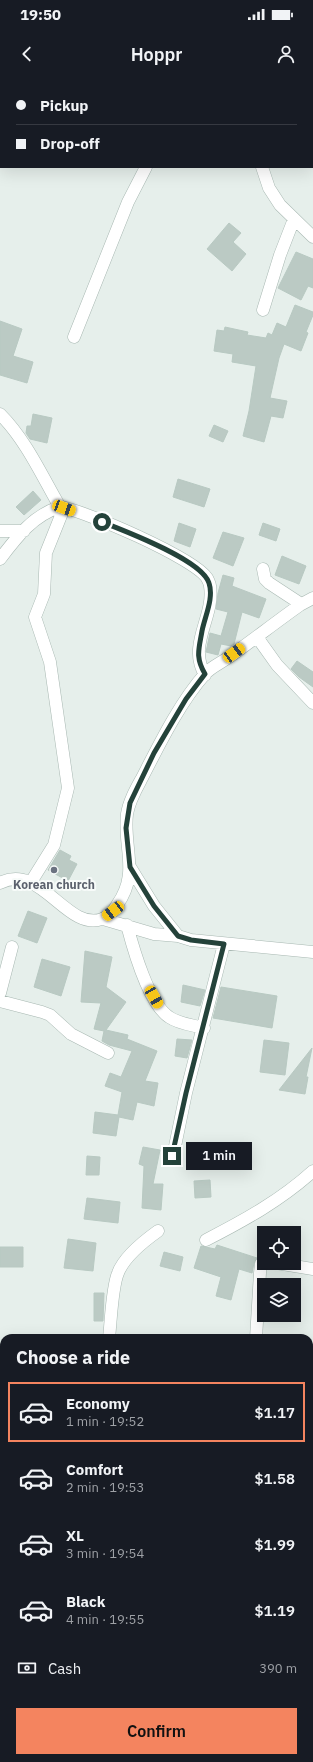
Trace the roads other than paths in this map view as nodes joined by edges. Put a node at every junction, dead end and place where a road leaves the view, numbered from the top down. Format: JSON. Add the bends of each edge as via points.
{"nodes":[{"id":1,"x":145,"y":168,"type":"edge"},
{"id":2,"x":263,"y":168,"type":"edge"},
{"id":3,"x":294,"y":220,"type":"junction"},
{"id":4,"x":313,"y":238,"type":"edge"},
{"id":5,"x":263,"y":310,"type":"dead end"},
{"id":6,"x":74,"y":336,"type":"dead end"},
{"id":7,"x":0,"y":414,"type":"edge"},
{"id":8,"x":62,"y":507,"type":"junction"},
{"id":9,"x":0,"y":531,"type":"edge"},
{"id":10,"x":24,"y":531,"type":"junction"},
{"id":11,"x":0,"y":559,"type":"edge"},
{"id":12,"x":263,"y":569,"type":"dead end"},
{"id":13,"x":313,"y":598,"type":"edge"},
{"id":14,"x":301,"y":604,"type":"junction"},
{"id":15,"x":257,"y":636,"type":"junction"},
{"id":16,"x":205,"y":674,"type":"junction"},
{"id":17,"x":313,"y":702,"type":"edge"},
{"id":18,"x":130,"y":867,"type":"junction"},
{"id":19,"x":31,"y":882,"type":"junction"},
{"id":20,"x":0,"y":883,"type":"edge"},
{"id":21,"x":103,"y":919,"type":"junction"},
{"id":22,"x":127,"y":925,"type":"junction"},
{"id":23,"x":178,"y":936,"type":"junction"},
{"id":24,"x":224,"y":944,"type":"junction"},
{"id":25,"x":12,"y":947,"type":"dead end"},
{"id":26,"x":313,"y":952,"type":"edge"},
{"id":27,"x":0,"y":993,"type":"edge"},
{"id":28,"x":0,"y":1001,"type":"edge"},
{"id":29,"x":204,"y":1028,"type":"junction"},
{"id":30,"x":108,"y":1053,"type":"dead end"},
{"id":31,"x":172,"y":1156,"type":"dead end"},
{"id":32,"x":313,"y":1171,"type":"edge"},
{"id":33,"x":158,"y":1231,"type":"dead end"},
{"id":34,"x":206,"y":1240,"type":"dead end"},
{"id":35,"x":301,"y":1267,"type":"edge"},
{"id":36,"x":313,"y":1269,"type":"edge"},
{"id":37,"x":260,"y":1270,"type":"edge"},
{"id":38,"x":109,"y":1334,"type":"edge"},
{"id":39,"x":256,"y":1334,"type":"edge"}],
"edges":[{"from":1,"to":6,"type":"street","via":[[128,202]]},
{"from":2,"to":3,"type":"street","via":[[269,188]]},
{"from":3,"to":4,"type":"street"},
{"from":3,"to":5,"type":"street"},
{"from":7,"to":8,"type":"street","via":[[8,421],[29,452]]},
{"from":8,"to":10,"type":"street","via":[[40,515]]},
{"from":8,"to":16,"type":"street","via":[[152,542],[192,565],[207,577],[210,584],[210,600],[197,653],[198,662]]},
{"from":8,"to":19,"type":"street","via":[[46,553],[44,594],[35,617],[50,662],[68,788],[54,845]]},
{"from":9,"to":10,"type":"street"},
{"from":10,"to":11,"type":"street"},
{"from":12,"to":14,"type":"street","via":[[265,579],[269,583]]},
{"from":13,"to":14,"type":"street"},
{"from":14,"to":15,"type":"street"},
{"from":15,"to":16,"type":"street"},
{"from":15,"to":17,"type":"street","via":[[277,665]]},
{"from":16,"to":18,"type":"street","via":[[186,699],[154,753],[130,803],[126,828]]},
{"from":18,"to":21,"type":"street","via":[[130,880],[121,899],[113,911]]},
{"from":18,"to":23,"type":"street","via":[[154,906]]},
{"from":19,"to":20,"type":"street","via":[[6,880]]},
{"from":19,"to":21,"type":"street","via":[[71,912],[83,918]]},
{"from":21,"to":22,"type":"street"},
{"from":22,"to":23,"type":"street","via":[[154,934]]},
{"from":22,"to":29,"type":"street","via":[[136,960],[159,1006],[167,1016],[178,1022]]},
{"from":23,"to":24,"type":"street"},
{"from":24,"to":26,"type":"street"},
{"from":24,"to":29,"type":"street"},
{"from":25,"to":27,"type":"street"},
{"from":28,"to":30,"type":"street","via":[[42,1012],[54,1018],[70,1034]]},
{"from":29,"to":31,"type":"street"},
{"from":32,"to":34,"type":"street","via":[[294,1188],[256,1214]]},
{"from":33,"to":38,"type":"street","via":[[145,1240],[118,1272]]},
{"from":35,"to":36,"type":"street"},
{"from":37,"to":39,"type":"street"}]}
